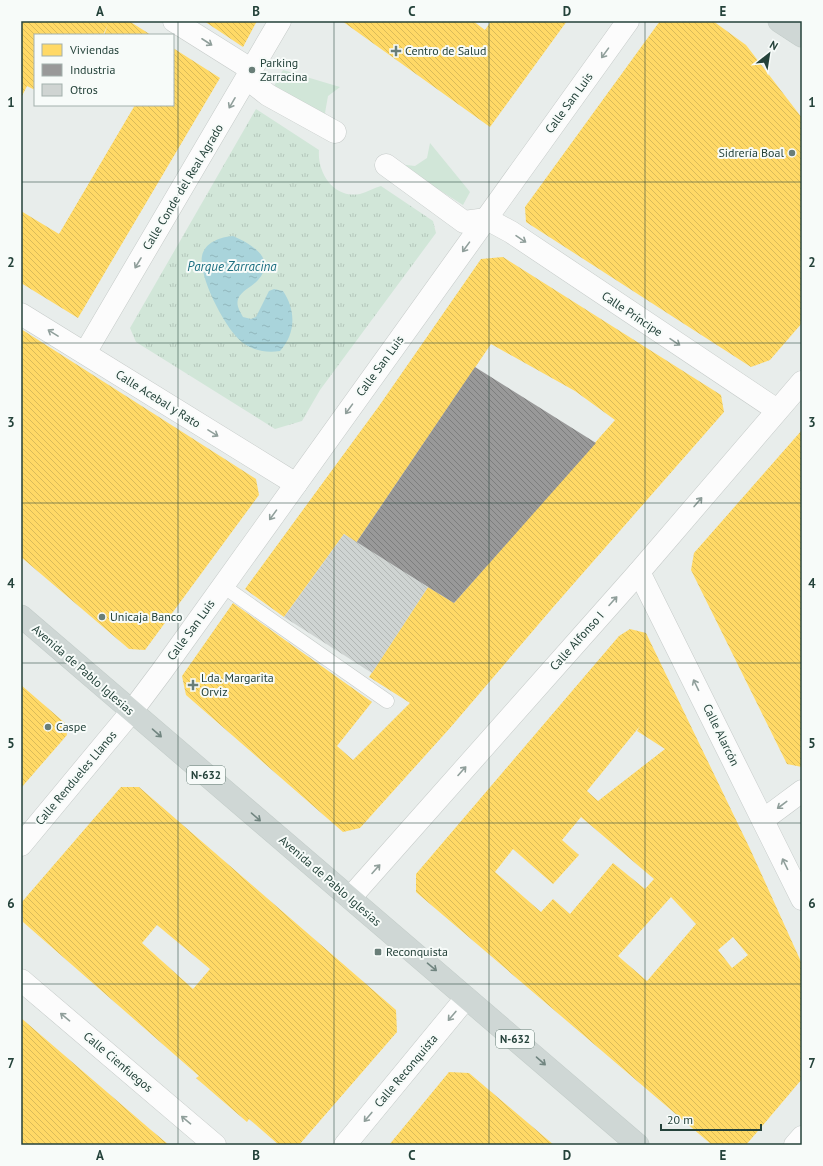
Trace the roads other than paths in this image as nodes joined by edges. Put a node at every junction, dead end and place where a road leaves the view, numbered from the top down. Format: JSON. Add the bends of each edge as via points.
{"nodes":[{"id":1,"x":174,"y":21,"type":"edge"},
{"id":2,"x":280,"y":21,"type":"edge"},
{"id":3,"x":628,"y":21,"type":"edge"},
{"id":4,"x":779,"y":21,"type":"edge"},
{"id":5,"x":802,"y":36,"type":"edge"},
{"id":6,"x":252,"y":70,"type":"junction"},
{"id":7,"x":335,"y":132,"type":"dead end"},
{"id":8,"x":386,"y":165,"type":"dead end"},
{"id":9,"x":487,"y":219,"type":"junction"},
{"id":10,"x":21,"y":314,"type":"edge"},
{"id":11,"x":85,"y":353,"type":"junction"},
{"id":12,"x":802,"y":382,"type":"edge"},
{"id":13,"x":777,"y":410,"type":"junction"},
{"id":14,"x":296,"y":484,"type":"junction"},
{"id":15,"x":639,"y":572,"type":"junction"},
{"id":16,"x":223,"y":586,"type":"junction"},
{"id":17,"x":21,"y":616,"type":"edge"},
{"id":18,"x":387,"y":701,"type":"dead end"},
{"id":19,"x":132,"y":711,"type":"junction"},
{"id":20,"x":802,"y":791,"type":"edge"},
{"id":21,"x":763,"y":820,"type":"junction"},
{"id":22,"x":21,"y":845,"type":"edge"},
{"id":23,"x":350,"y":898,"type":"junction"},
{"id":24,"x":802,"y":899,"type":"edge"},
{"id":25,"x":21,"y":980,"type":"edge"},
{"id":26,"x":466,"y":998,"type":"junction"},
{"id":27,"x":802,"y":1137,"type":"edge"},
{"id":28,"x":215,"y":1145,"type":"edge"},
{"id":29,"x":345,"y":1145,"type":"edge"},
{"id":30,"x":638,"y":1145,"type":"edge"},
{"id":31,"x":796,"y":1145,"type":"edge"}],
"edges":[{"from":1,"to":6,"type":"street","one_way":true},
{"from":2,"to":6,"type":"street","name":"Calle Conde del Real Agrado"},
{"from":3,"to":9,"type":"street","name":"Calle San Luis","one_way":true},
{"from":4,"to":5,"type":"main road"},
{"from":6,"to":7,"type":"street","via":[[254,84],[268,96]]},
{"from":6,"to":11,"type":"street","name":"Calle Conde del Real Agrado","one_way":true},
{"from":8,"to":9,"type":"street","via":[[464,222]]},
{"from":9,"to":13,"type":"street","name":"Calle Príncipe","one_way":true,"via":[[511,232]]},
{"from":9,"to":14,"type":"street","name":"Calle San Luis","one_way":true},
{"from":11,"to":10,"type":"street","name":"Calle Acebal y Rato","one_way":true},
{"from":11,"to":14,"type":"street","name":"Calle Acebal y Rato","one_way":true},
{"from":12,"to":13,"type":"street","name":"Calle Alfonso I"},
{"from":15,"to":13,"type":"street","name":"Calle Alfonso I","one_way":true},
{"from":14,"to":16,"type":"street","name":"Calle San Luis","one_way":true},
{"from":21,"to":15,"type":"street","name":"Calle Alarcón","one_way":true},
{"from":23,"to":15,"type":"street","name":"Calle Alfonso I","one_way":true},
{"from":16,"to":18,"type":"lane"},
{"from":16,"to":19,"type":"street","name":"Calle San Luis"},
{"from":17,"to":19,"type":"main road","name":"Avenida de Pablo Iglesias","number":"N-632"},
{"from":19,"to":22,"type":"street","name":"Calle Rendueles Llanos"},
{"from":19,"to":23,"type":"main road","name":"Avenida de Pablo Iglesias","number":"N-632","one_way":true},
{"from":20,"to":21,"type":"street","one_way":true},
{"from":24,"to":21,"type":"street","name":"Calle Alarcón","one_way":true},
{"from":23,"to":26,"type":"main road","name":"Avenida de Pablo Iglesias","number":"N-632","one_way":true},
{"from":28,"to":25,"type":"street","name":"Calle Cienfuegos","one_way":true},
{"from":26,"to":29,"type":"street","name":"Calle Reconquista","one_way":true},
{"from":26,"to":30,"type":"main road","name":"Avenida de Pablo Iglesias","number":"N-632","one_way":true},
{"from":27,"to":31,"type":"street"}]}
